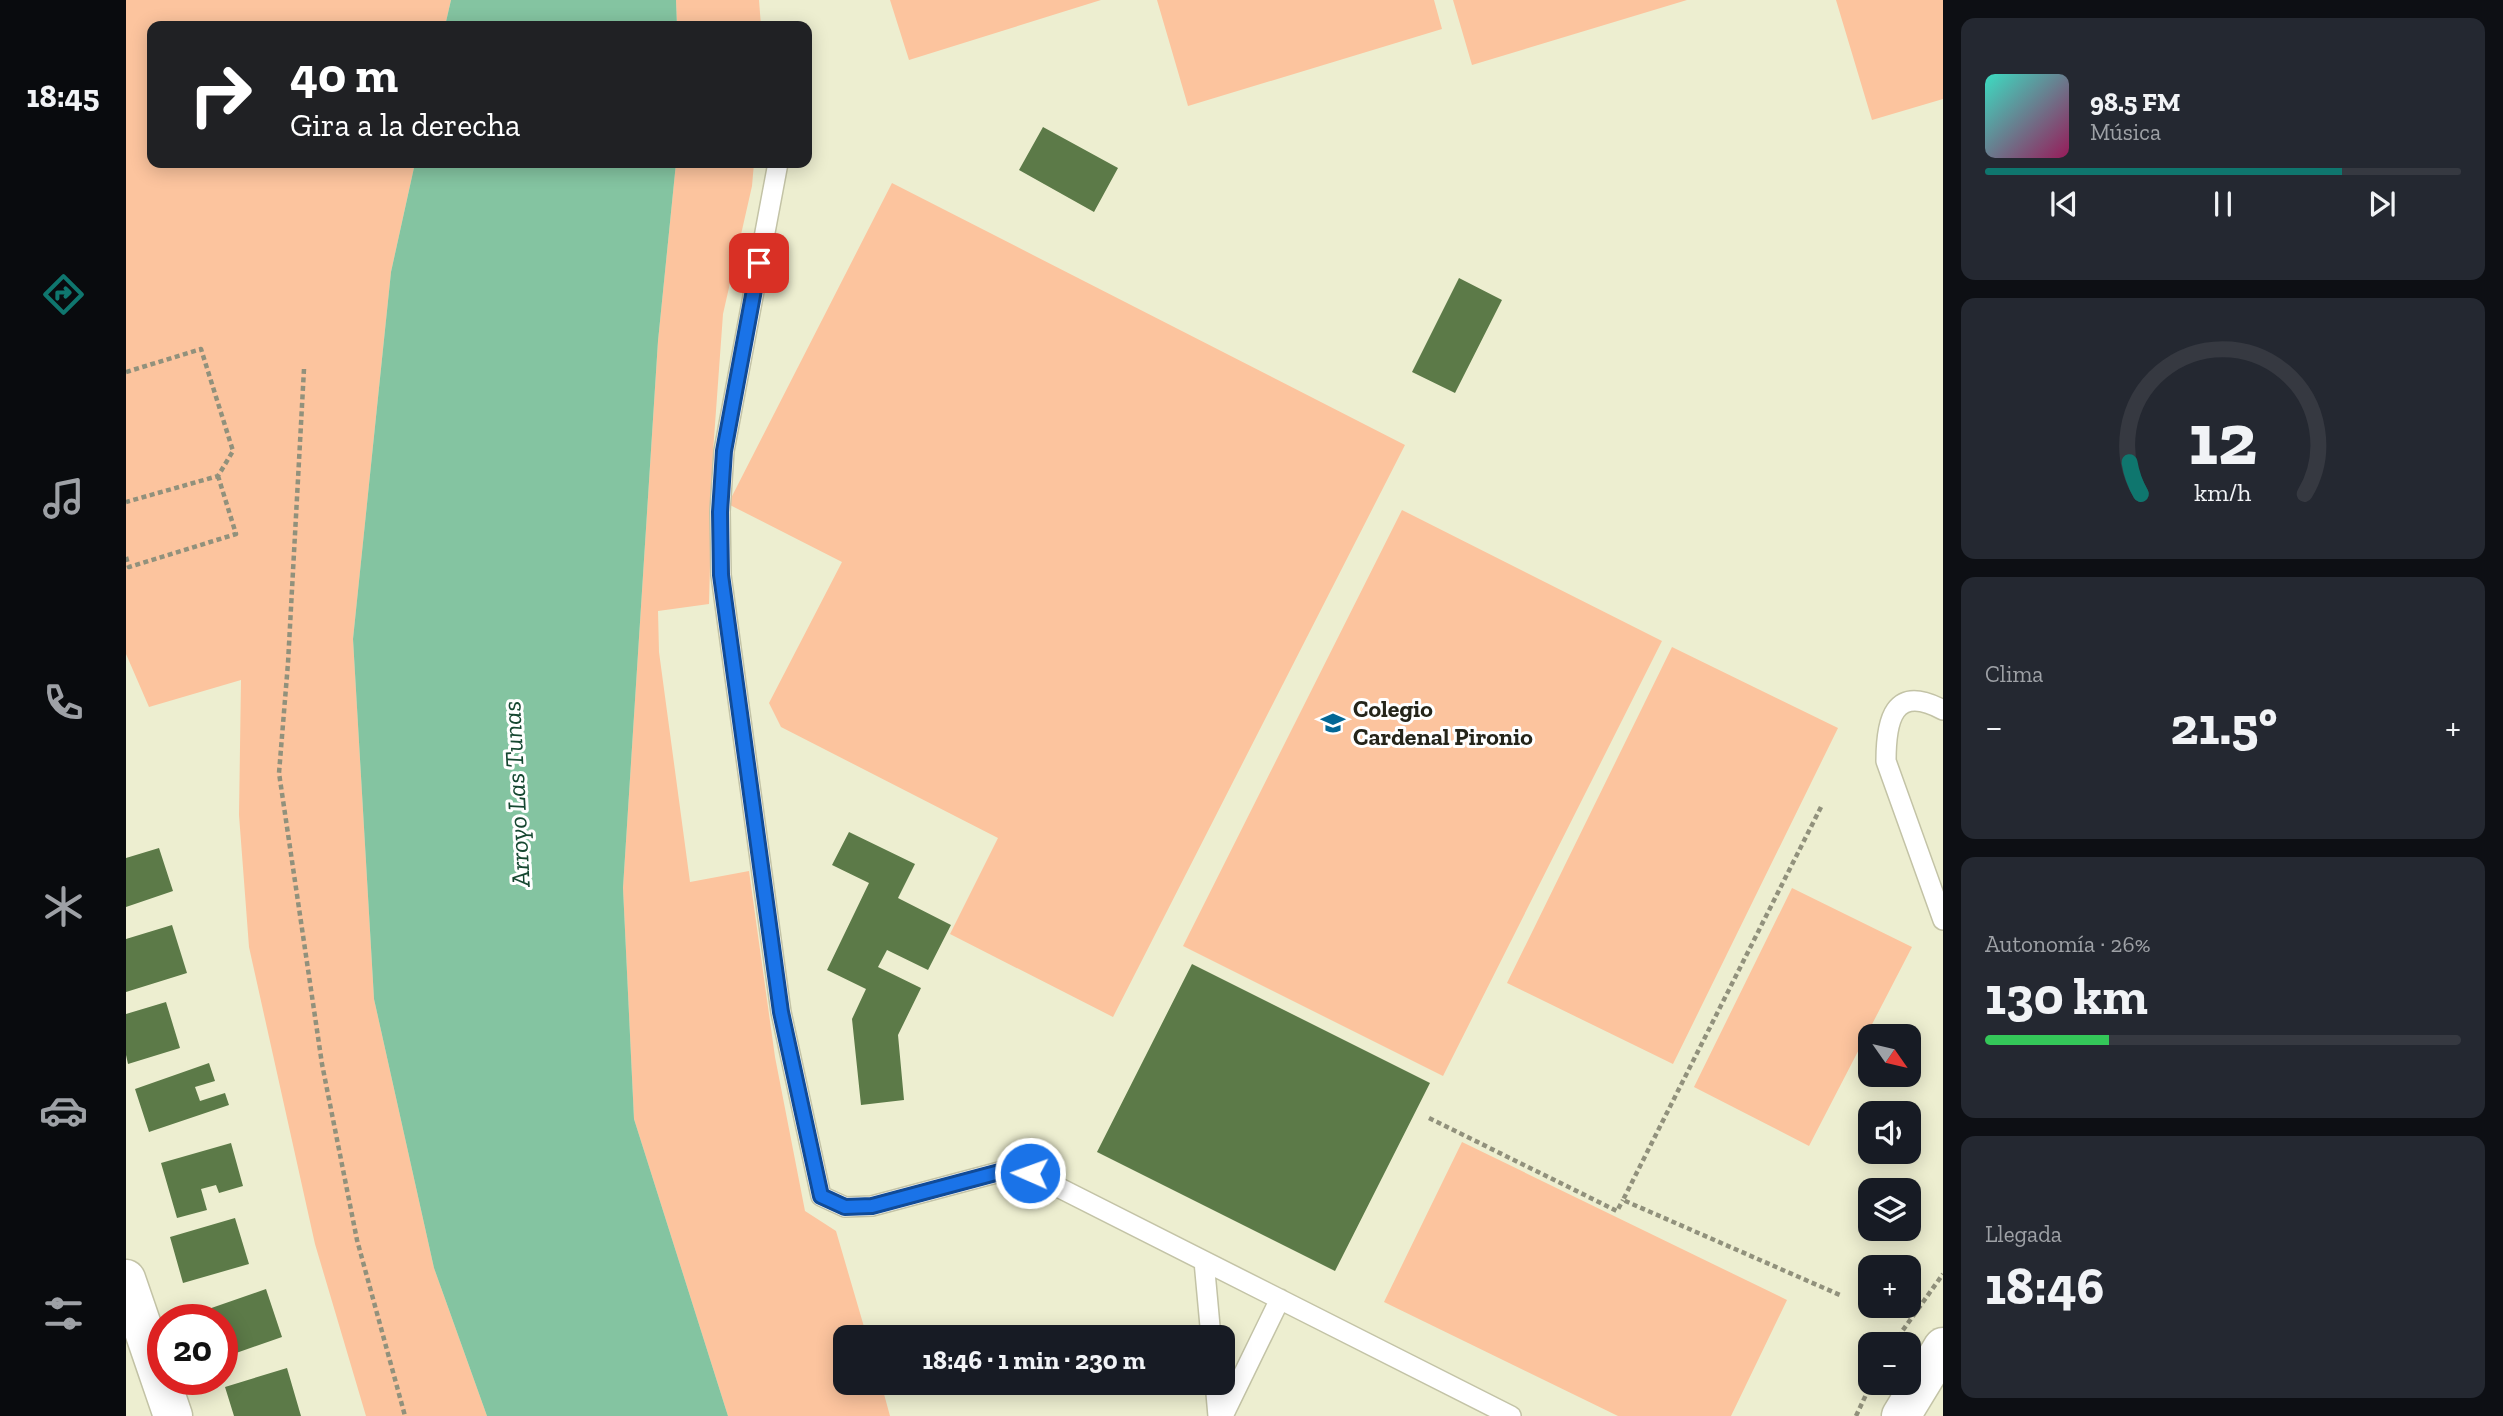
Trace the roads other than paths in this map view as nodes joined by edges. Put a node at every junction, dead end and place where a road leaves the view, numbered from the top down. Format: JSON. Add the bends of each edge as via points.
{"nodes":[{"id":1,"x":777,"y":168,"type":"edge"},
{"id":2,"x":1943,"y":709,"type":"edge"},
{"id":3,"x":1943,"y":920,"type":"edge"},
{"id":4,"x":1204,"y":1261,"type":"junction"},
{"id":5,"x":126,"y":1279,"type":"edge"},
{"id":6,"x":1280,"y":1300,"type":"junction"},
{"id":7,"x":1210,"y":1325,"type":"edge"},
{"id":8,"x":1943,"y":1347,"type":"edge"},
{"id":9,"x":1217,"y":1395,"type":"edge"},
{"id":10,"x":173,"y":1416,"type":"edge"},
{"id":11,"x":1220,"y":1416,"type":"edge"},
{"id":12,"x":1511,"y":1416,"type":"edge"},
{"id":13,"x":1902,"y":1416,"type":"edge"}],
"edges":[{"from":1,"to":4,"type":"lane","via":[[724,451],[721,575],[781,1012],[821,1196],[845,1207],[872,1206],[1007,1170],[1030,1173]]},
{"from":2,"to":3,"type":"lane","via":[[1917,701],[1905,704],[1889,721],[1886,739],[1886,761]]},
{"from":4,"to":6,"type":"lane"},
{"from":4,"to":7,"type":"lane"},
{"from":5,"to":10,"type":"street"},
{"from":6,"to":11,"type":"lane"},
{"from":6,"to":12,"type":"lane"},
{"from":8,"to":13,"type":"street"},
{"from":9,"to":11,"type":"lane"}]}
